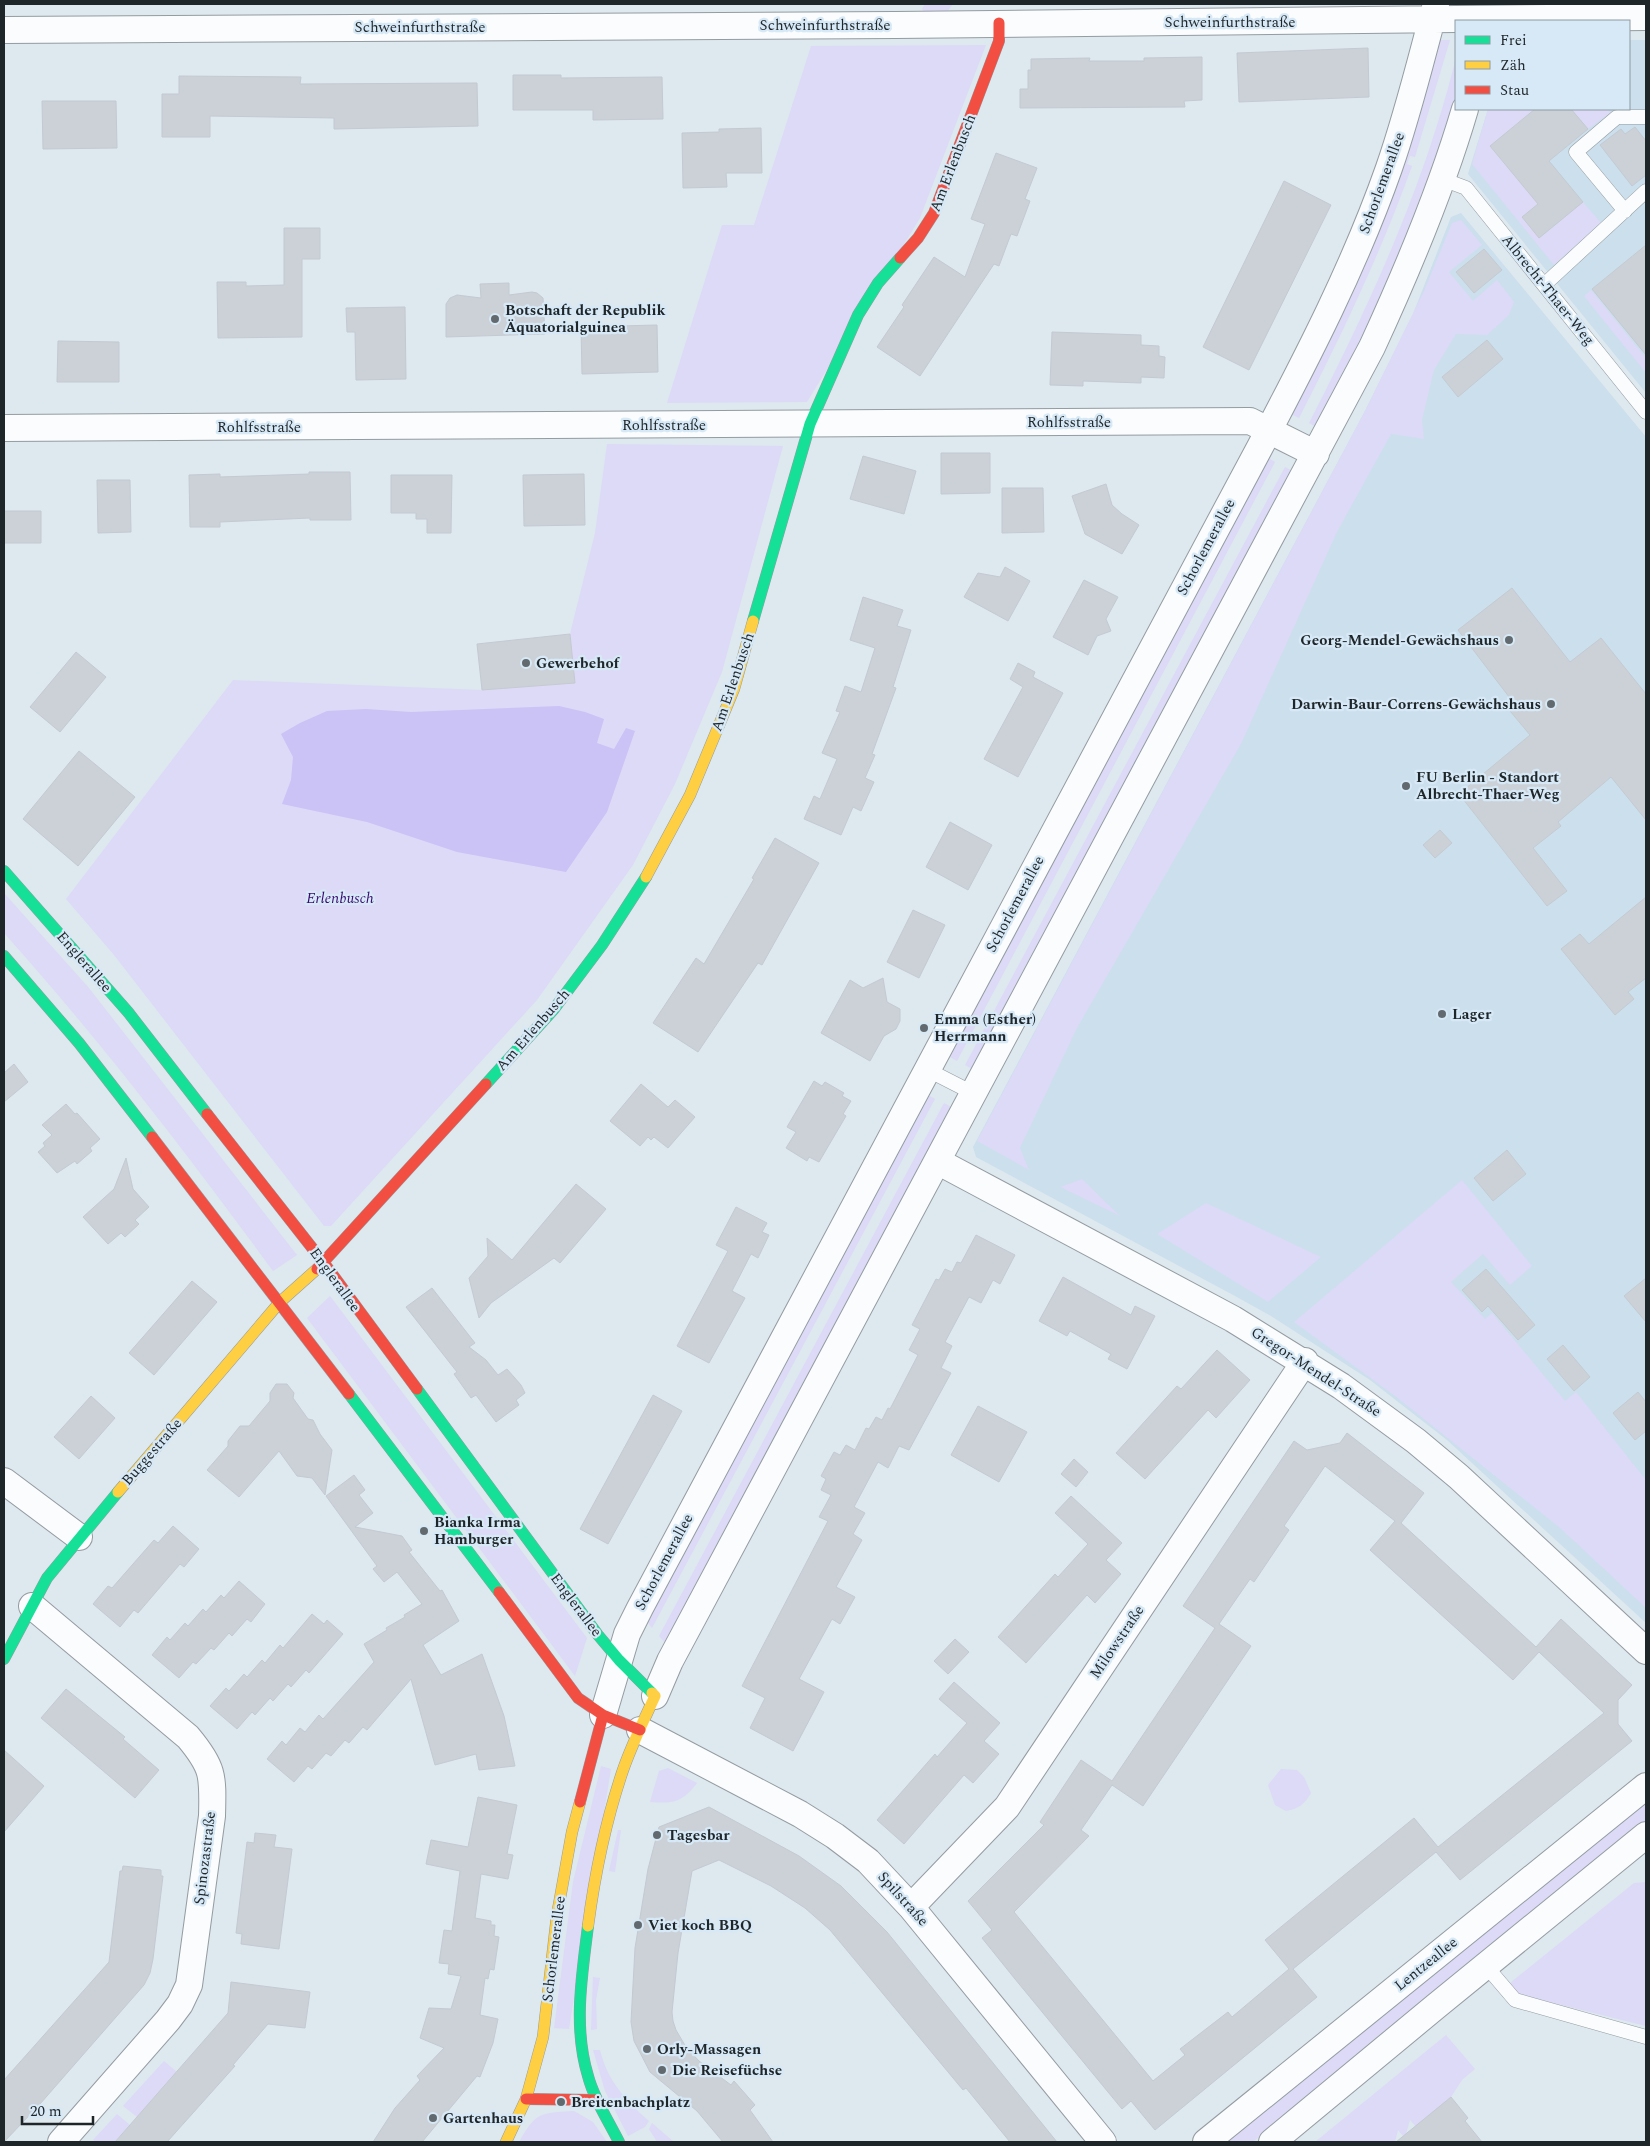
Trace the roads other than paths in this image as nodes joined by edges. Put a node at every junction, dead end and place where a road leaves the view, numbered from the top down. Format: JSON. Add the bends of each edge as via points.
{"nodes":[{"id":1,"x":1434,"y":12,"type":"edge"},
{"id":2,"x":902,"y":14,"type":"edge"},
{"id":3,"x":964,"y":14,"type":"edge"},
{"id":4,"x":1489,"y":15,"type":"edge"},
{"id":5,"x":1646,"y":17,"type":"edge"},
{"id":6,"x":999,"y":23,"type":"junction"},
{"id":7,"x":4,"y":30,"type":"edge"},
{"id":8,"x":1465,"y":110,"type":"edge"},
{"id":9,"x":1646,"y":117,"type":"edge"},
{"id":10,"x":1442,"y":179,"type":"junction"},
{"id":11,"x":1646,"y":191,"type":"edge"},
{"id":12,"x":1625,"y":211,"type":"junction"},
{"id":13,"x":1544,"y":285,"type":"junction"},
{"id":14,"x":1646,"y":412,"type":"edge"},
{"id":15,"x":810,"y":424,"type":"junction"},
{"id":16,"x":4,"y":428,"type":"edge"},
{"id":17,"x":1269,"y":430,"type":"junction"},
{"id":18,"x":1316,"y":454,"type":"junction"},
{"id":19,"x":4,"y":871,"type":"edge"},
{"id":20,"x":4,"y":956,"type":"edge"},
{"id":21,"x":926,"y":1069,"type":"junction"},
{"id":22,"x":974,"y":1093,"type":"junction"},
{"id":23,"x":937,"y":1161,"type":"junction"},
{"id":24,"x":324,"y":1263,"type":"junction"},
{"id":25,"x":280,"y":1302,"type":"junction"},
{"id":26,"x":1305,"y":1362,"type":"junction"},
{"id":27,"x":4,"y":1481,"type":"edge"},
{"id":28,"x":79,"y":1537,"type":"junction"},
{"id":29,"x":32,"y":1606,"type":"junction"},
{"id":30,"x":1646,"y":1651,"type":"edge"},
{"id":31,"x":4,"y":1659,"type":"edge"},
{"id":32,"x":619,"y":1660,"type":"junction"},
{"id":33,"x":655,"y":1696,"type":"junction"},
{"id":34,"x":603,"y":1714,"type":"junction"},
{"id":35,"x":640,"y":1730,"type":"junction"},
{"id":36,"x":1646,"y":1786,"type":"edge"},
{"id":37,"x":1646,"y":1835,"type":"edge"},
{"id":38,"x":911,"y":1907,"type":"junction"},
{"id":39,"x":1486,"y":1966,"type":"junction"},
{"id":40,"x":1646,"y":2037,"type":"edge"},
{"id":41,"x":526,"y":2100,"type":"junction"},
{"id":42,"x":597,"y":2100,"type":"junction"},
{"id":43,"x":61,"y":2142,"type":"edge"},
{"id":44,"x":506,"y":2142,"type":"edge"},
{"id":45,"x":619,"y":2142,"type":"edge"},
{"id":46,"x":1103,"y":2142,"type":"edge"},
{"id":47,"x":1206,"y":2142,"type":"edge"},
{"id":48,"x":1272,"y":2142,"type":"edge"}],
"edges":[{"from":1,"to":4,"type":"street","name":"Schweinfurthstraße"},
{"from":1,"to":6,"type":"street","name":"Schweinfurthstraße"},
{"from":1,"to":17,"type":"street","name":"Schorlemerallee","via":[[1409,108],[1365,233],[1340,291]]},
{"from":2,"to":3,"type":"street","name":"Schweinfurthstraße"},
{"from":2,"to":7,"type":"street","name":"Schweinfurthstraße"},
{"from":3,"to":6,"type":"street","name":"Schweinfurthstraße"},
{"from":4,"to":5,"type":"street","name":"Schweinfurthstraße"},
{"from":6,"to":15,"type":"main road","name":"Am Erlenbusch","via":[[999,41],[934,213],[918,238],[878,282],[858,314]]},
{"from":8,"to":10,"type":"street","name":"Schorlemerallee"},
{"from":9,"to":12,"type":"lane","via":[[1617,117],[1576,152]]},
{"from":10,"to":13,"type":"lane","name":"Albrecht-Thaer-Weg","via":[[1466,188]]},
{"from":10,"to":18,"type":"street","name":"Schorlemerallee","via":[[1396,296]]},
{"from":11,"to":12,"type":"lane"},
{"from":12,"to":13,"type":"lane"},
{"from":13,"to":14,"type":"lane","name":"Albrecht-Thaer-Weg"},
{"from":15,"to":16,"type":"street","name":"Rohlfsstraße"},
{"from":15,"to":17,"type":"street","name":"Rohlfsstraße","via":[[1250,421]]},
{"from":15,"to":24,"type":"main road","name":"Am Erlenbusch","via":[[734,690],[690,795],[650,872],[602,945],[554,1009]]},
{"from":17,"to":18,"type":"street","name":"Rohlfsstraße"},
{"from":17,"to":21,"type":"street","name":"Schorlemerallee"},
{"from":18,"to":22,"type":"street","name":"Schorlemerallee"},
{"from":19,"to":24,"type":"main road","name":"Englerallee","via":[[128,1012]]},
{"from":20,"to":25,"type":"main road","via":[[79,1043]]},
{"from":21,"to":22,"type":"lane"},
{"from":21,"to":32,"type":"street","name":"Schorlemerallee","via":[[640,1608]]},
{"from":22,"to":23,"type":"street","name":"Schorlemerallee"},
{"from":23,"to":26,"type":"street","name":"Gregor-Mendel-Straße","via":[[1233,1319]]},
{"from":23,"to":33,"type":"street","name":"Schorlemerallee"},
{"from":24,"to":25,"type":"main road","name":"Buggestraße"},
{"from":24,"to":32,"type":"main road","name":"Englerallee"},
{"from":25,"to":28,"type":"main road","name":"Buggestraße"},
{"from":25,"to":34,"type":"main road","via":[[578,1698]]},
{"from":26,"to":30,"type":"street","name":"Gregor-Mendel-Straße","via":[[1377,1411],[1459,1477]]},
{"from":26,"to":38,"type":"street","name":"Milowstraße","via":[[1006,1807]]},
{"from":27,"to":28,"type":"street"},
{"from":28,"to":29,"type":"main road","name":"Buggestraße","via":[[46,1578]]},
{"from":29,"to":31,"type":"main road","name":"Buggestraße"},
{"from":29,"to":43,"type":"street","name":"Spinozastraße","via":[[188,1737],[211,1770],[212,1816],[189,1985],[168,2020]]},
{"from":32,"to":33,"type":"main road","name":"Englerallee"},
{"from":32,"to":34,"type":"street","name":"Schorlemerallee"},
{"from":33,"to":35,"type":"main road","name":"Schorlemerallee"},
{"from":34,"to":35,"type":"main road"},
{"from":34,"to":41,"type":"main road","name":"Schorlemerallee","via":[[556,1915],[544,2037]]},
{"from":35,"to":38,"type":"street","name":"Spilstraße","via":[[818,1824],[868,1861]]},
{"from":35,"to":42,"type":"main road","name":"Schorlemerallee","via":[[610,1814],[591,1902],[584,1954],[580,2040]]},
{"from":36,"to":47,"type":"street","name":"Lentzeallee"},
{"from":37,"to":39,"type":"street"},
{"from":38,"to":46,"type":"street","name":"Spilstraße"},
{"from":39,"to":40,"type":"lane","via":[[1515,2000]]},
{"from":39,"to":48,"type":"street"},
{"from":41,"to":42,"type":"main road"},
{"from":41,"to":44,"type":"main road"},
{"from":42,"to":45,"type":"main road"}]}
